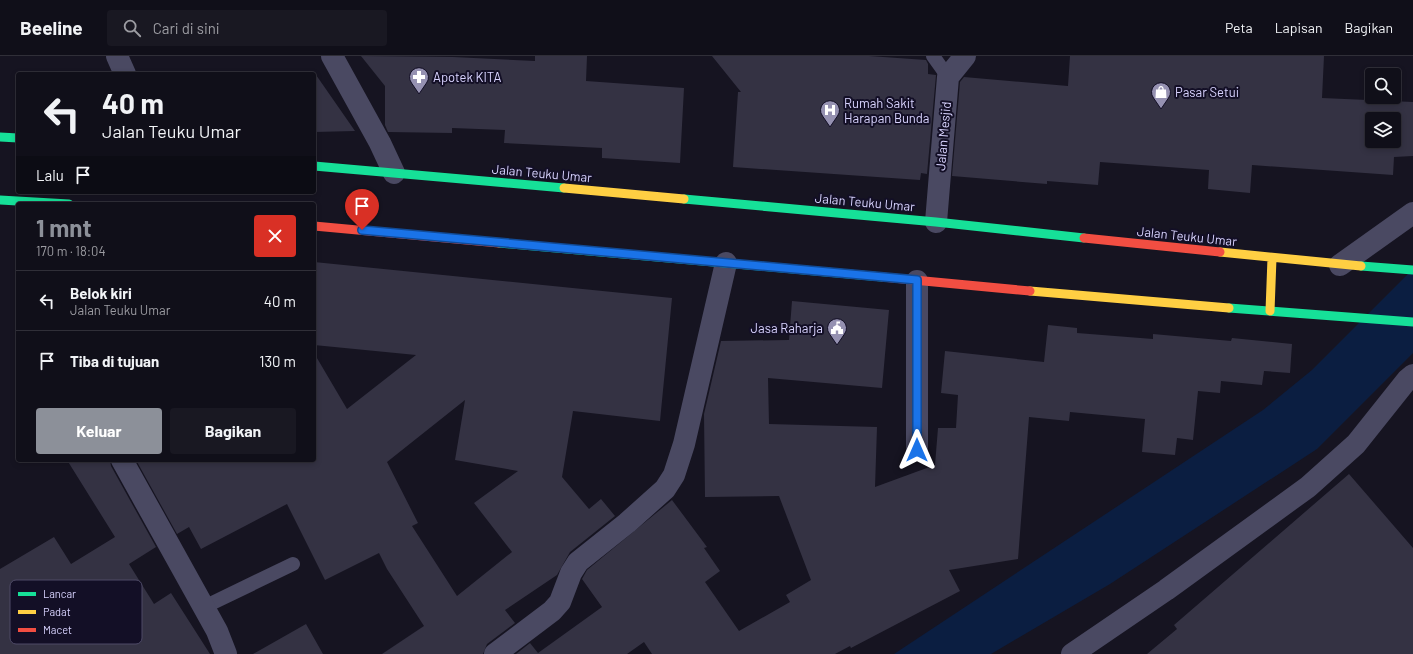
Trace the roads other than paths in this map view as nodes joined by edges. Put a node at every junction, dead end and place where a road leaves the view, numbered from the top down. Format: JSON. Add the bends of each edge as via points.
{"nodes":[{"id":1,"x":117,"y":56,"type":"edge"},
{"id":2,"x":332,"y":56,"type":"edge"},
{"id":3,"x":933,"y":56,"type":"edge"},
{"id":4,"x":965,"y":56,"type":"edge"},
{"id":5,"x":124,"y":72,"type":"edge"},
{"id":6,"x":948,"y":77,"type":"junction"},
{"id":7,"x":0,"y":136,"type":"edge"},
{"id":8,"x":16,"y":138,"type":"edge"},
{"id":9,"x":316,"y":166,"type":"edge"},
{"id":10,"x":394,"y":173,"type":"junction"},
{"id":11,"x":0,"y":200,"type":"edge"},
{"id":12,"x":30,"y":202,"type":"edge"},
{"id":13,"x":1413,"y":213,"type":"edge"},
{"id":14,"x":936,"y":222,"type":"junction"},
{"id":15,"x":316,"y":226,"type":"edge"},
{"id":16,"x":1272,"y":258,"type":"junction"},
{"id":17,"x":726,"y":263,"type":"junction"},
{"id":18,"x":1340,"y":265,"type":"junction"},
{"id":19,"x":1413,"y":270,"type":"edge"},
{"id":20,"x":917,"y":280,"type":"junction"},
{"id":21,"x":1270,"y":311,"type":"junction"},
{"id":22,"x":1413,"y":322,"type":"edge"},
{"id":23,"x":1413,"y":375,"type":"edge"},
{"id":24,"x":917,"y":450,"type":"dead end"},
{"id":25,"x":123,"y":462,"type":"edge"},
{"id":26,"x":294,"y":564,"type":"dead end"},
{"id":27,"x":204,"y":607,"type":"junction"},
{"id":28,"x":226,"y":654,"type":"edge"},
{"id":29,"x":495,"y":654,"type":"edge"},
{"id":30,"x":1072,"y":654,"type":"edge"}],
"edges":[{"from":1,"to":5,"type":"street"},
{"from":2,"to":10,"type":"street"},
{"from":3,"to":6,"type":"lane"},
{"from":4,"to":6,"type":"street"},
{"from":6,"to":14,"type":"street","name":"Jalan Mesjid"},
{"from":7,"to":8,"type":"highway"},
{"from":9,"to":10,"type":"highway","name":"Jalan Teuku Umar"},
{"from":10,"to":14,"type":"highway","name":"Jalan Teuku Umar"},
{"from":11,"to":12,"type":"highway"},
{"from":13,"to":18,"type":"street"},
{"from":14,"to":16,"type":"highway","name":"Jalan Teuku Umar"},
{"from":15,"to":17,"type":"highway"},
{"from":16,"to":18,"type":"highway","name":"Jalan Teuku Umar"},
{"from":16,"to":21,"type":"highway"},
{"from":17,"to":20,"type":"highway"},
{"from":17,"to":29,"type":"street","via":[[684,444],[674,475],[665,489],[578,562],[560,602],[552,612]]},
{"from":18,"to":19,"type":"highway","name":"Jalan Teuku Umar"},
{"from":20,"to":21,"type":"highway"},
{"from":20,"to":24,"type":"street"},
{"from":21,"to":22,"type":"highway"},
{"from":23,"to":30,"type":"street","via":[[1356,444],[1308,487],[1166,590]]},
{"from":25,"to":27,"type":"street"},
{"from":26,"to":27,"type":"lane"},
{"from":27,"to":28,"type":"street"}]}
